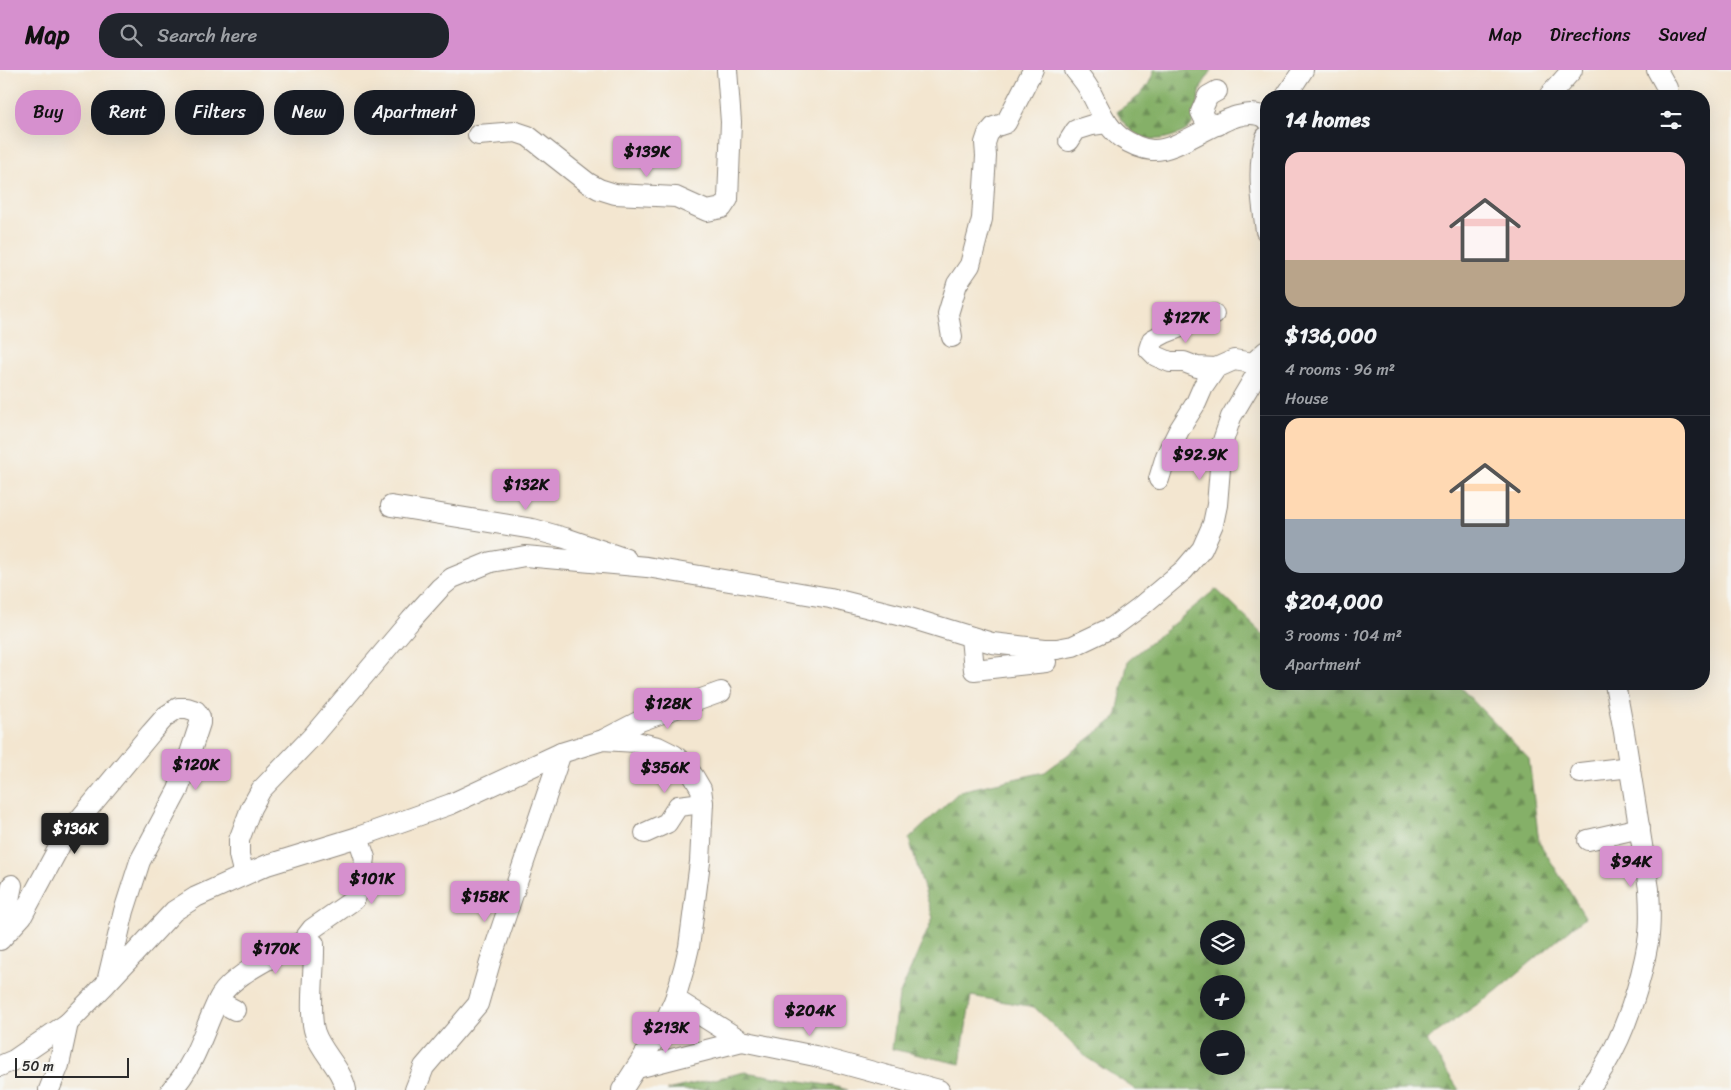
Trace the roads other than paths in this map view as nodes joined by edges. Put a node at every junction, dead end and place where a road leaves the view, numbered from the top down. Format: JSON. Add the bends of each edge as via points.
{"nodes":[{"id":1,"x":727,"y":70,"type":"edge"},
{"id":2,"x":1033,"y":70,"type":"edge"},
{"id":3,"x":1076,"y":70,"type":"edge"},
{"id":4,"x":1302,"y":70,"type":"edge"},
{"id":5,"x":1572,"y":70,"type":"edge"},
{"id":6,"x":1657,"y":70,"type":"edge"},
{"id":7,"x":1217,"y":90,"type":"dead end"},
{"id":8,"x":1290,"y":90,"type":"edge"},
{"id":9,"x":1554,"y":90,"type":"edge"},
{"id":10,"x":1667,"y":90,"type":"edge"},
{"id":11,"x":1260,"y":115,"type":"edge"},
{"id":12,"x":1107,"y":123,"type":"junction"},
{"id":13,"x":1218,"y":125,"type":"junction"},
{"id":14,"x":478,"y":135,"type":"dead end"},
{"id":15,"x":1069,"y":141,"type":"dead end"},
{"id":16,"x":1214,"y":314,"type":"dead end"},
{"id":17,"x":952,"y":337,"type":"dead end"},
{"id":18,"x":1260,"y":357,"type":"edge"},
{"id":19,"x":1216,"y":368,"type":"junction"},
{"id":20,"x":1260,"y":368,"type":"edge"},
{"id":21,"x":1159,"y":479,"type":"dead end"},
{"id":22,"x":391,"y":506,"type":"dead end"},
{"id":23,"x":647,"y":567,"type":"junction"},
{"id":24,"x":971,"y":637,"type":"junction"},
{"id":25,"x":1046,"y":662,"type":"dead end"},
{"id":26,"x":1616,"y":690,"type":"edge"},
{"id":27,"x":721,"y":692,"type":"dead end"},
{"id":28,"x":603,"y":740,"type":"junction"},
{"id":29,"x":561,"y":752,"type":"junction"},
{"id":30,"x":1630,"y":766,"type":"junction"},
{"id":31,"x":1580,"y":773,"type":"dead end"},
{"id":32,"x":703,"y":803,"type":"junction"},
{"id":33,"x":1640,"y":828,"type":"junction"},
{"id":34,"x":645,"y":832,"type":"dead end"},
{"id":35,"x":358,"y":838,"type":"junction"},
{"id":36,"x":1588,"y":840,"type":"dead end"},
{"id":37,"x":244,"y":875,"type":"junction"},
{"id":38,"x":12,"y":885,"type":"dead end"},
{"id":39,"x":0,"y":922,"type":"edge"},
{"id":40,"x":0,"y":940,"type":"edge"},
{"id":41,"x":302,"y":942,"type":"junction"},
{"id":42,"x":106,"y":984,"type":"junction"},
{"id":43,"x":675,"y":999,"type":"junction"},
{"id":44,"x":68,"y":1023,"type":"junction"},
{"id":45,"x":742,"y":1041,"type":"junction"},
{"id":46,"x":0,"y":1066,"type":"edge"},
{"id":47,"x":637,"y":1068,"type":"junction"},
{"id":48,"x":174,"y":1088,"type":"edge"},
{"id":49,"x":49,"y":1090,"type":"edge"},
{"id":50,"x":346,"y":1090,"type":"edge"},
{"id":51,"x":414,"y":1090,"type":"edge"},
{"id":52,"x":622,"y":1090,"type":"edge"},
{"id":53,"x":939,"y":1090,"type":"edge"},
{"id":54,"x":1588,"y":1090,"type":"edge"}],
"edges":[{"from":1,"to":14,"type":"street","via":[[731,122],[728,199],[722,208],[707,211],[676,197],[608,192],[588,183],[528,136],[516,132]]},
{"from":2,"to":17,"type":"street","via":[[1006,123],[994,127],[985,142],[982,218],[970,265],[957,284],[948,314]]},
{"from":3,"to":12,"type":"street"},
{"from":4,"to":8,"type":"street"},
{"from":5,"to":9,"type":"street"},
{"from":6,"to":10,"type":"street"},
{"from":7,"to":13,"type":"street","via":[[1208,96],[1201,112],[1206,122]]},
{"from":11,"to":13,"type":"street","via":[[1237,117]]},
{"from":12,"to":13,"type":"street","via":[[1137,146],[1153,150],[1171,146]]},
{"from":12,"to":15,"type":"street","via":[[1076,130]]},
{"from":16,"to":19,"type":"street","via":[[1152,340],[1149,349],[1170,362]]},
{"from":18,"to":19,"type":"street","via":[[1253,363],[1234,360]]},
{"from":19,"to":21,"type":"street","via":[[1179,430]]},
{"from":20,"to":24,"type":"street","via":[[1231,417],[1222,444],[1213,524],[1202,549],[1184,570],[1113,627],[1073,646],[1022,648]]},
{"from":22,"to":23,"type":"street","via":[[533,530],[612,553]]},
{"from":23,"to":24,"type":"street","via":[[830,598]]},
{"from":23,"to":37,"type":"street","via":[[525,556],[492,562],[452,578],[261,790],[240,840],[239,855]]},
{"from":24,"to":25,"type":"street","via":[[974,670]]},
{"from":26,"to":30,"type":"street"},
{"from":27,"to":28,"type":"street","via":[[640,721]]},
{"from":28,"to":29,"type":"street"},
{"from":28,"to":32,"type":"street","via":[[636,742],[674,755],[686,765],[702,789]]},
{"from":29,"to":35,"type":"street","via":[[452,804]]},
{"from":29,"to":51,"type":"street","via":[[478,1004],[424,1067]]},
{"from":30,"to":31,"type":"street"},
{"from":30,"to":33,"type":"street"},
{"from":32,"to":34,"type":"street","via":[[678,806],[667,824]]},
{"from":32,"to":43,"type":"street","via":[[700,862],[689,947]]},
{"from":33,"to":36,"type":"street"},
{"from":33,"to":54,"type":"street","via":[[1649,889],[1648,941],[1622,1030],[1606,1065]]},
{"from":35,"to":37,"type":"street"},
{"from":35,"to":41,"type":"street","via":[[365,858],[356,899],[312,929]]},
{"from":37,"to":42,"type":"street","via":[[196,896],[174,911]]},
{"from":38,"to":39,"type":"street","via":[[7,910]]},
{"from":40,"to":42,"type":"street","via":[[22,916],[64,838],[151,733],[178,708],[196,711],[200,723],[193,746],[178,790],[140,861]]},
{"from":41,"to":48,"type":"street","via":[[243,974],[221,995],[226,1006]]},
{"from":41,"to":50,"type":"street","via":[[314,944],[314,1032],[345,1083]]},
{"from":42,"to":44,"type":"street"},
{"from":43,"to":45,"type":"street"},
{"from":43,"to":47,"type":"street","via":[[663,1026]]},
{"from":44,"to":46,"type":"street"},
{"from":44,"to":49,"type":"street","via":[[59,1065]]},
{"from":45,"to":47,"type":"street"},
{"from":45,"to":53,"type":"street","via":[[815,1056]]},
{"from":47,"to":52,"type":"street"}]}
